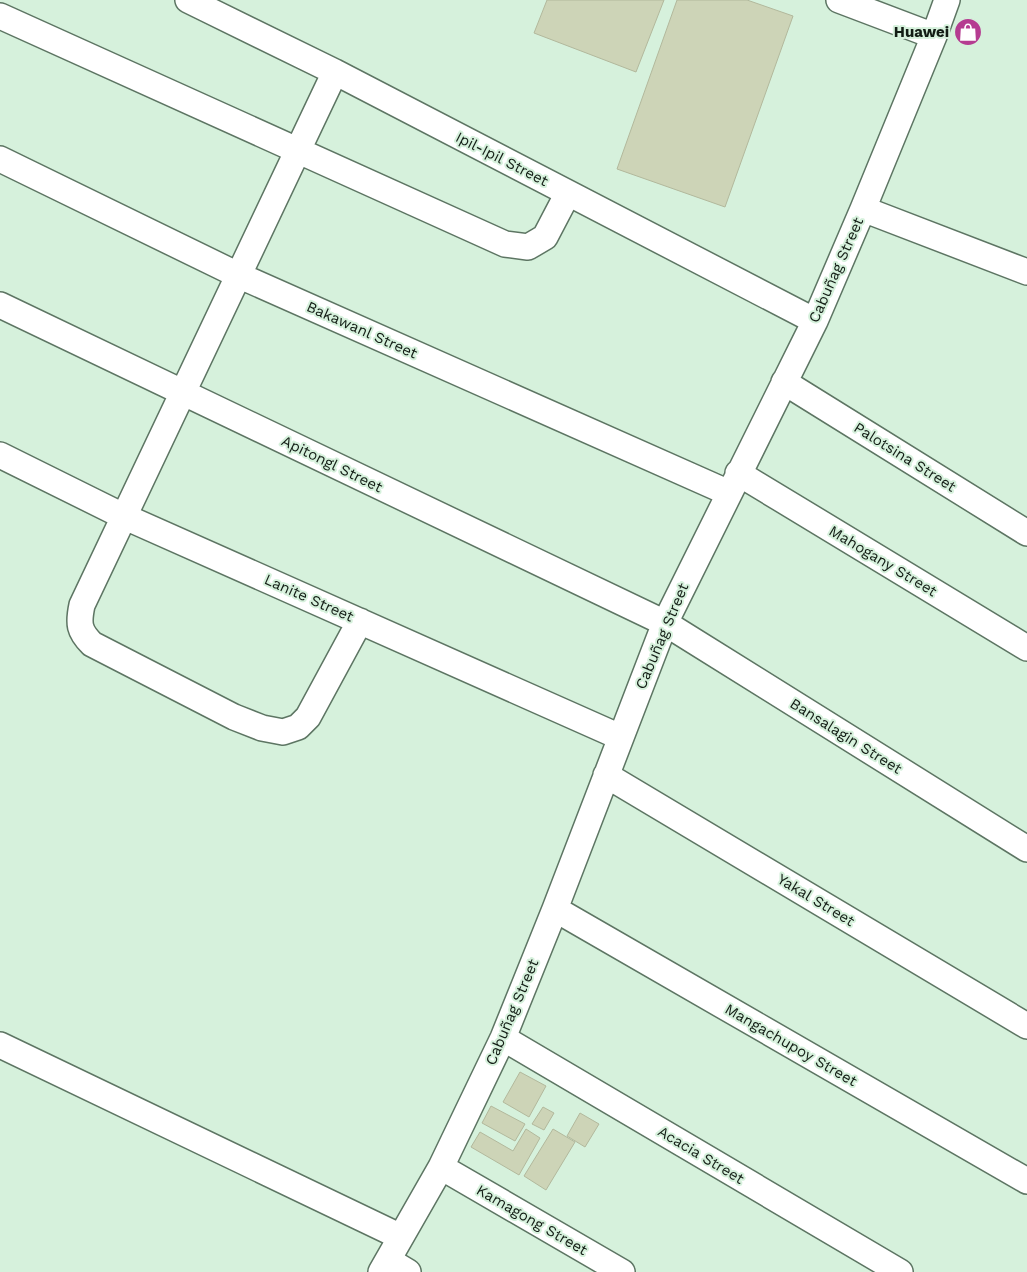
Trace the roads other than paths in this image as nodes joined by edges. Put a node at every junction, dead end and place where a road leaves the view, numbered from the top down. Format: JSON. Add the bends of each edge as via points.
{"nodes":[{"id":1,"x":188,"y":0,"type":"edge"},
{"id":2,"x":839,"y":0,"type":"edge"},
{"id":3,"x":947,"y":0,"type":"edge"},
{"id":4,"x":0,"y":16,"type":"edge"},
{"id":5,"x":934,"y":36,"type":"junction"},
{"id":6,"x":335,"y":72,"type":"junction"},
{"id":7,"x":298,"y":150,"type":"junction"},
{"id":8,"x":0,"y":159,"type":"edge"},
{"id":9,"x":568,"y":193,"type":"junction"},
{"id":10,"x":863,"y":209,"type":"junction"},
{"id":11,"x":1027,"y":272,"type":"edge"},
{"id":12,"x":238,"y":275,"type":"junction"},
{"id":13,"x":0,"y":305,"type":"edge"},
{"id":14,"x":815,"y":321,"type":"junction"},
{"id":15,"x":784,"y":382,"type":"junction"},
{"id":16,"x":182,"y":392,"type":"junction"},
{"id":17,"x":0,"y":455,"type":"edge"},
{"id":18,"x":733,"y":483,"type":"junction"},
{"id":19,"x":123,"y":516,"type":"junction"},
{"id":20,"x":1027,"y":533,"type":"edge"},
{"id":21,"x":360,"y":621,"type":"junction"},
{"id":22,"x":665,"y":623,"type":"junction"},
{"id":23,"x":1027,"y":648,"type":"edge"},
{"id":24,"x":620,"y":737,"type":"junction"},
{"id":25,"x":606,"y":775,"type":"junction"},
{"id":26,"x":1027,"y":849,"type":"edge"},
{"id":27,"x":555,"y":910,"type":"junction"},
{"id":28,"x":1027,"y":1026,"type":"edge"},
{"id":29,"x":502,"y":1038,"type":"junction"},
{"id":30,"x":0,"y":1045,"type":"edge"},
{"id":31,"x":441,"y":1168,"type":"junction"},
{"id":32,"x":1027,"y":1181,"type":"edge"},
{"id":33,"x":401,"y":1237,"type":"junction"},
{"id":34,"x":392,"y":1268,"type":"edge"},
{"id":35,"x":622,"y":1272,"type":"edge"},
{"id":36,"x":900,"y":1272,"type":"edge"}],
"edges":[{"from":1,"to":6,"type":"street","name":"Ipil-Ipil Street"},
{"from":2,"to":5,"type":"street"},
{"from":3,"to":5,"type":"street","name":"Cabuñag Street"},
{"from":4,"to":7,"type":"street"},
{"from":5,"to":10,"type":"street","name":"Cabuñag Street"},
{"from":6,"to":7,"type":"street"},
{"from":6,"to":9,"type":"street","name":"Ipil-Ipil Street"},
{"from":7,"to":9,"type":"street","via":[[505,244],[528,247],[545,237]]},
{"from":7,"to":12,"type":"street"},
{"from":8,"to":12,"type":"street","name":"Bakawanl Street"},
{"from":9,"to":14,"type":"street","name":"Ipil-Ipil Street"},
{"from":10,"to":11,"type":"street"},
{"from":10,"to":14,"type":"street","name":"Cabuñag Street"},
{"from":12,"to":16,"type":"street"},
{"from":12,"to":18,"type":"street","name":"Bakawanl Street"},
{"from":13,"to":16,"type":"street","name":"Apitongl Street"},
{"from":14,"to":15,"type":"street","name":"Cabuñag Street"},
{"from":15,"to":18,"type":"street","name":"Cabuñag Street"},
{"from":15,"to":20,"type":"street","name":"Palotsina Street"},
{"from":16,"to":19,"type":"street"},
{"from":16,"to":22,"type":"street","name":"Apitongl Street"},
{"from":17,"to":19,"type":"street","name":"Lanite Street"},
{"from":18,"to":22,"type":"street","name":"Cabuñag Street"},
{"from":18,"to":23,"type":"street","name":"Mahogany Street"},
{"from":19,"to":21,"type":"street","name":"Lanite Street"},
{"from":19,"to":21,"type":"street","via":[[82,605],[79,616],[84,636],[92,644],[234,718],[283,732],[298,726],[308,717]]},
{"from":21,"to":24,"type":"street","name":"Lanite Street"},
{"from":22,"to":24,"type":"street","name":"Cabuñag Street"},
{"from":22,"to":26,"type":"street","name":"Bansalagin Street"},
{"from":24,"to":25,"type":"street","name":"Cabuñag Street"},
{"from":25,"to":27,"type":"street","name":"Cabuñag Street"},
{"from":25,"to":28,"type":"street","name":"Yakal Street"},
{"from":27,"to":29,"type":"street","name":"Cabuñag Street"},
{"from":27,"to":32,"type":"street","name":"Mangachupoy Street"},
{"from":29,"to":31,"type":"street","name":"Cabuñag Street"},
{"from":29,"to":36,"type":"street","name":"Acacia Street"},
{"from":30,"to":33,"type":"street"},
{"from":31,"to":33,"type":"street","name":"Cabuñag Street"},
{"from":31,"to":35,"type":"street","name":"Kamagong Street"},
{"from":33,"to":34,"type":"street","name":"Cabuñag Street"}]}
